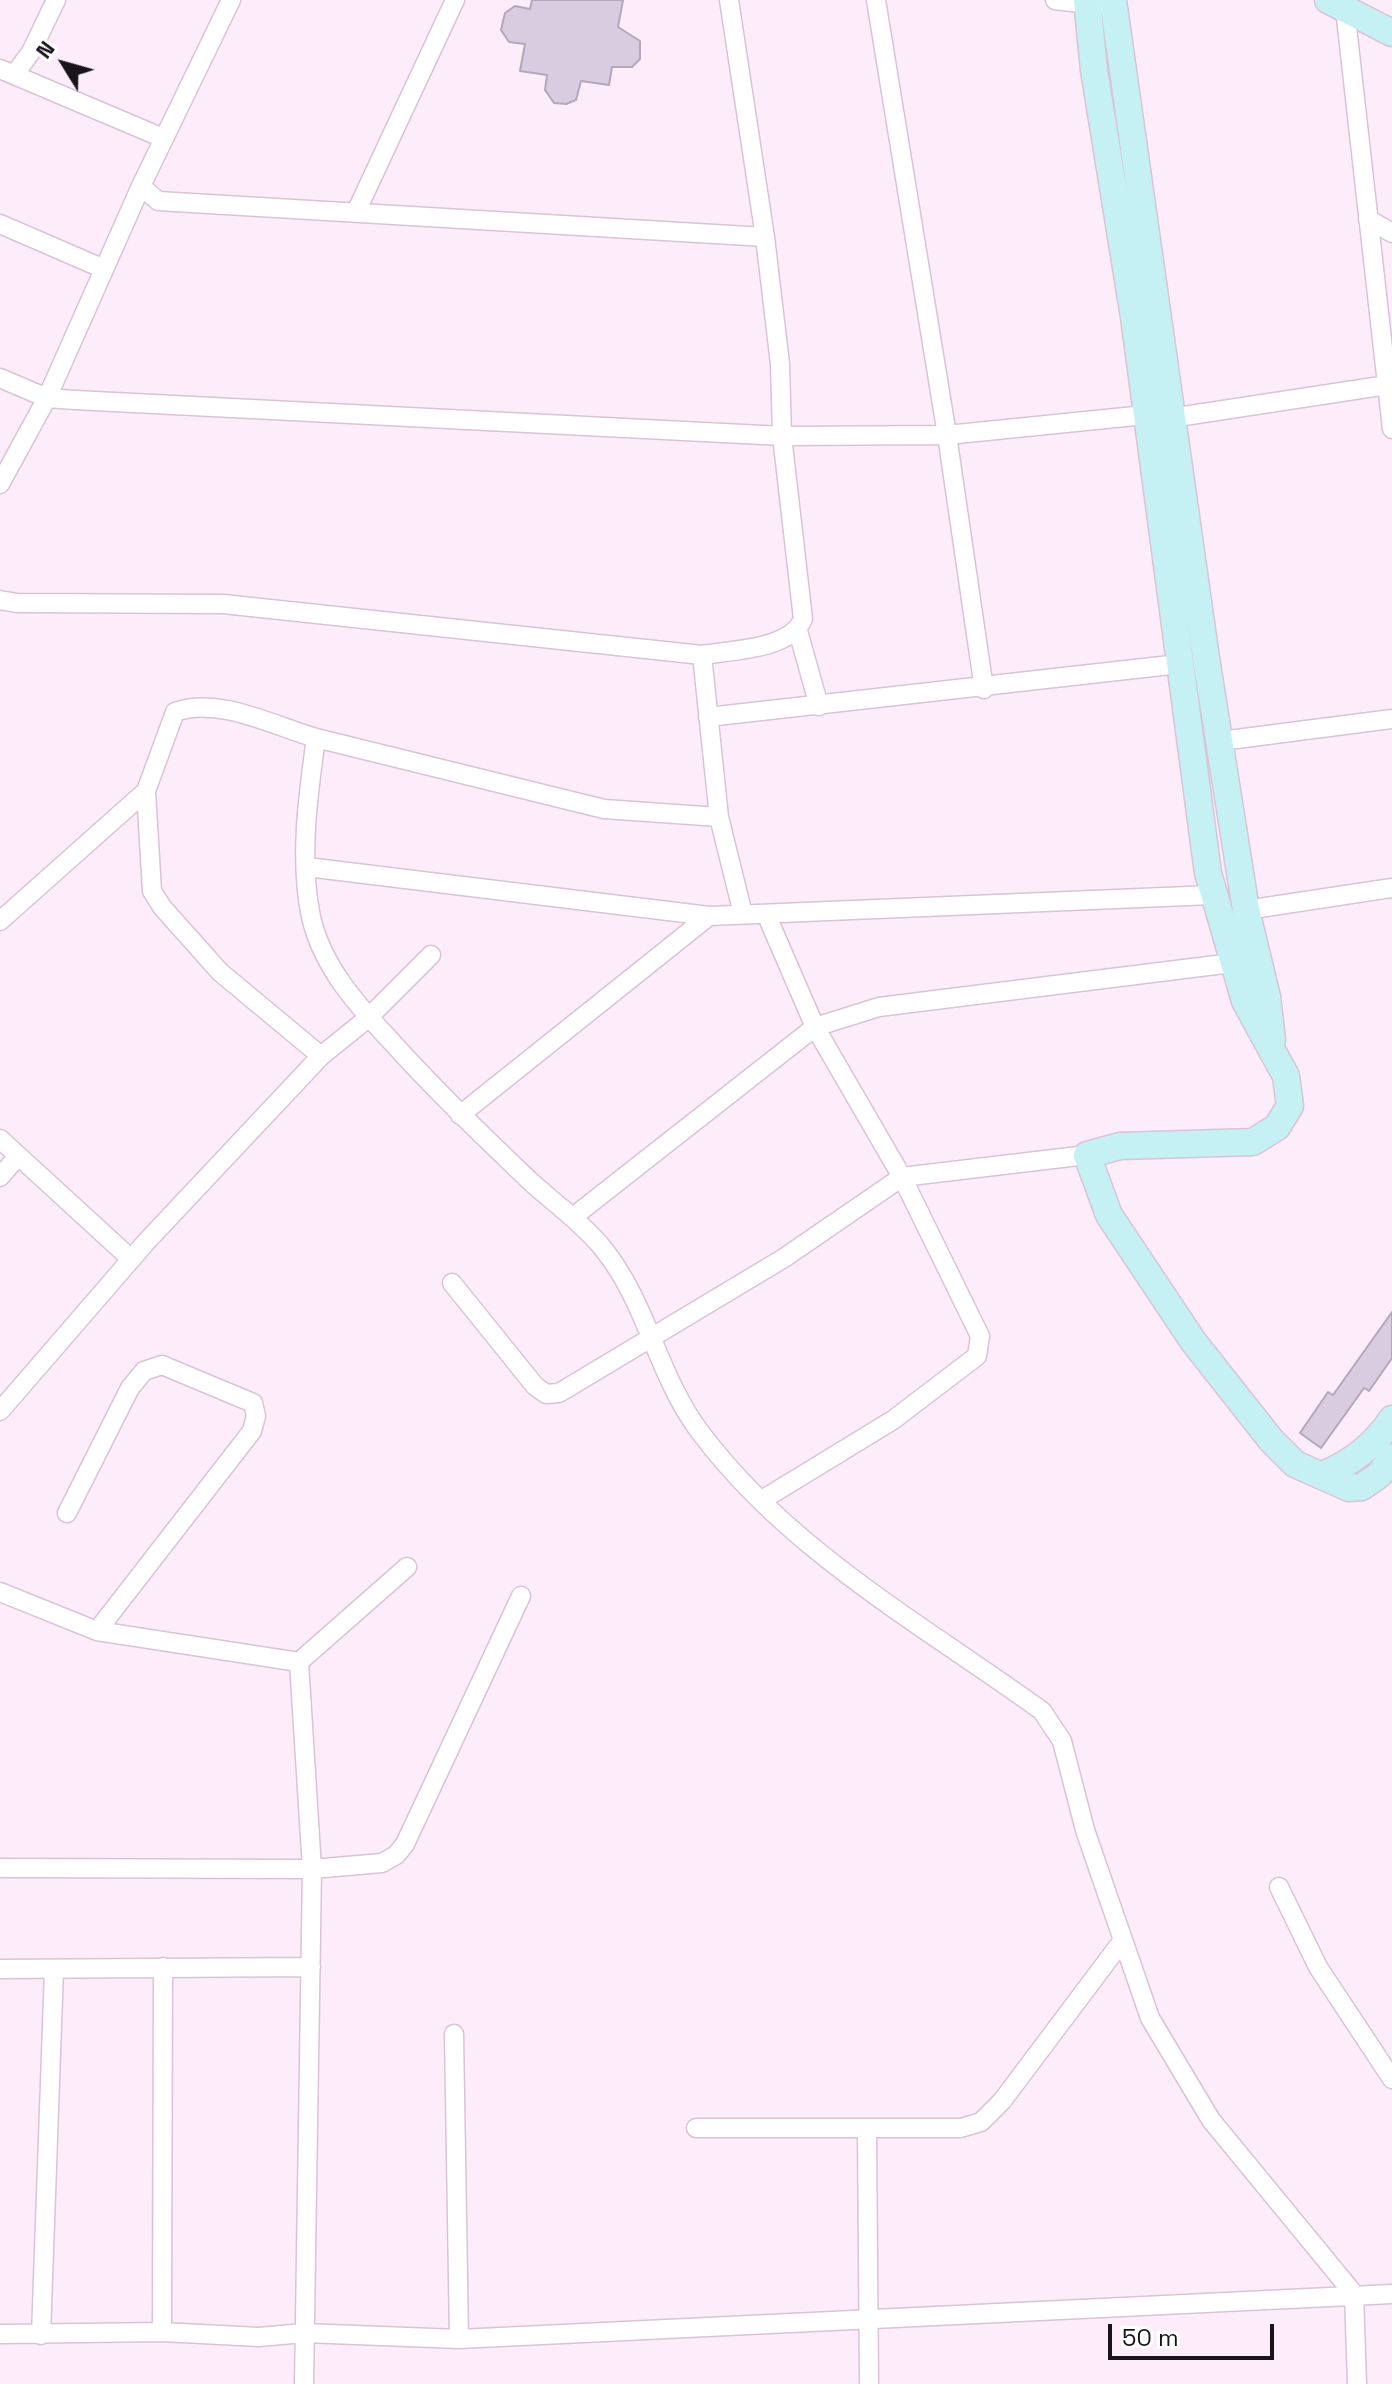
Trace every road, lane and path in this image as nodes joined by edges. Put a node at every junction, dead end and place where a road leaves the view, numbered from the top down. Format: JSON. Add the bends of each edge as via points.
{"nodes":[{"id":1,"x":56,"y":0,"type":"edge"},
{"id":2,"x":231,"y":0,"type":"edge"},
{"id":3,"x":455,"y":0,"type":"edge"},
{"id":4,"x":729,"y":0,"type":"edge"},
{"id":5,"x":876,"y":0,"type":"edge"},
{"id":6,"x":1055,"y":0,"type":"edge"},
{"id":7,"x":1100,"y":2,"type":"edge"},
{"id":8,"x":1336,"y":4,"type":"edge"},
{"id":9,"x":1392,"y":33,"type":"edge"},
{"id":10,"x":7,"y":72,"type":"edge"},
{"id":11,"x":163,"y":138,"type":"junction"},
{"id":12,"x":141,"y":186,"type":"junction"},
{"id":13,"x":356,"y":212,"type":"junction"},
{"id":14,"x":1368,"y":219,"type":"junction"},
{"id":15,"x":0,"y":224,"type":"edge"},
{"id":16,"x":1392,"y":233,"type":"edge"},
{"id":17,"x":765,"y":237,"type":"junction"},
{"id":18,"x":104,"y":269,"type":"junction"},
{"id":19,"x":0,"y":378,"type":"edge"},
{"id":20,"x":1387,"y":385,"type":"junction"},
{"id":21,"x":47,"y":398,"type":"junction"},
{"id":22,"x":1158,"y":417,"type":"junction"},
{"id":23,"x":1392,"y":429,"type":"edge"},
{"id":24,"x":947,"y":435,"type":"junction"},
{"id":25,"x":782,"y":436,"type":"junction"},
{"id":26,"x":0,"y":484,"type":"edge"},
{"id":27,"x":0,"y":600,"type":"edge"},
{"id":28,"x":798,"y":631,"type":"junction"},
{"id":29,"x":702,"y":655,"type":"junction"},
{"id":30,"x":1179,"y":664,"type":"junction"},
{"id":31,"x":984,"y":689,"type":"junction"},
{"id":32,"x":819,"y":706,"type":"junction"},
{"id":33,"x":708,"y":717,"type":"junction"},
{"id":34,"x":1392,"y":719,"type":"edge"},
{"id":35,"x":316,"y":738,"type":"junction"},
{"id":36,"x":1221,"y":741,"type":"junction"},
{"id":37,"x":146,"y":791,"type":"junction"},
{"id":38,"x":719,"y":817,"type":"junction"},
{"id":39,"x":307,"y":867,"type":"junction"},
{"id":40,"x":1392,"y":888,"type":"edge"},
{"id":41,"x":1212,"y":895,"type":"junction"},
{"id":42,"x":1246,"y":910,"type":"junction"},
{"id":43,"x":743,"y":914,"type":"junction"},
{"id":44,"x":766,"y":914,"type":"junction"},
{"id":45,"x":709,"y":916,"type":"junction"},
{"id":46,"x":0,"y":921,"type":"edge"},
{"id":47,"x":431,"y":955,"type":"dead end"},
{"id":48,"x":1232,"y":963,"type":"junction"},
{"id":49,"x":368,"y":1018,"type":"junction"},
{"id":50,"x":815,"y":1027,"type":"junction"},
{"id":51,"x":321,"y":1056,"type":"junction"},
{"id":52,"x":1274,"y":1056,"type":"junction"},
{"id":53,"x":460,"y":1115,"type":"junction"},
{"id":54,"x":0,"y":1139,"type":"edge"},
{"id":55,"x":1087,"y":1155,"type":"junction"},
{"id":56,"x":18,"y":1156,"type":"junction"},
{"id":57,"x":0,"y":1177,"type":"edge"},
{"id":58,"x":902,"y":1177,"type":"junction"},
{"id":59,"x":573,"y":1217,"type":"junction"},
{"id":60,"x":131,"y":1259,"type":"junction"},
{"id":61,"x":452,"y":1283,"type":"dead end"},
{"id":62,"x":652,"y":1340,"type":"junction"},
{"id":63,"x":0,"y":1411,"type":"edge"},
{"id":64,"x":1392,"y":1419,"type":"edge"},
{"id":65,"x":1392,"y":1457,"type":"edge"},
{"id":66,"x":1323,"y":1475,"type":"junction"},
{"id":67,"x":762,"y":1500,"type":"junction"},
{"id":68,"x":67,"y":1513,"type":"dead end"},
{"id":69,"x":407,"y":1567,"type":"dead end"},
{"id":70,"x":0,"y":1592,"type":"edge"},
{"id":71,"x":521,"y":1596,"type":"dead end"},
{"id":72,"x":97,"y":1631,"type":"junction"},
{"id":73,"x":299,"y":1662,"type":"junction"},
{"id":74,"x":0,"y":1868,"type":"edge"},
{"id":75,"x":312,"y":1869,"type":"junction"},
{"id":76,"x":1279,"y":1887,"type":"dead end"},
{"id":77,"x":1123,"y":1940,"type":"junction"},
{"id":78,"x":163,"y":1967,"type":"junction"},
{"id":79,"x":311,"y":1967,"type":"junction"},
{"id":80,"x":0,"y":1969,"type":"edge"},
{"id":81,"x":54,"y":1970,"type":"junction"},
{"id":82,"x":454,"y":2034,"type":"dead end"},
{"id":83,"x":1392,"y":2079,"type":"edge"},
{"id":84,"x":696,"y":2128,"type":"dead end"},
{"id":85,"x":867,"y":2131,"type":"junction"},
{"id":86,"x":1354,"y":2294,"type":"junction"},
{"id":87,"x":1392,"y":2294,"type":"edge"},
{"id":88,"x":871,"y":2317,"type":"junction"},
{"id":89,"x":162,"y":2332,"type":"junction"},
{"id":90,"x":304,"y":2333,"type":"junction"},
{"id":91,"x":0,"y":2334,"type":"edge"},
{"id":92,"x":41,"y":2335,"type":"junction"},
{"id":93,"x":459,"y":2339,"type":"junction"},
{"id":94,"x":304,"y":2384,"type":"edge"},
{"id":95,"x":869,"y":2384,"type":"edge"},
{"id":96,"x":1357,"y":2384,"type":"edge"}],
"edges":[{"from":1,"to":10,"type":"street","via":[[31,52]]},
{"from":2,"to":11,"type":"street"},
{"from":3,"to":13,"type":"street"},
{"from":4,"to":17,"type":"street"},
{"from":5,"to":24,"type":"street"},
{"from":6,"to":7,"type":"street"},
{"from":7,"to":22,"type":"street"},
{"from":8,"to":9,"type":"street"},
{"from":8,"to":14,"type":"street"},
{"from":10,"to":11,"type":"street"},
{"from":11,"to":12,"type":"street"},
{"from":12,"to":13,"type":"street","via":[[158,201]]},
{"from":12,"to":18,"type":"street"},
{"from":13,"to":17,"type":"street"},
{"from":14,"to":16,"type":"street"},
{"from":14,"to":20,"type":"street"},
{"from":15,"to":18,"type":"street"},
{"from":17,"to":25,"type":"street","via":[[780,364]]},
{"from":18,"to":21,"type":"street"},
{"from":19,"to":21,"type":"street"},
{"from":20,"to":22,"type":"street"},
{"from":20,"to":23,"type":"street"},
{"from":21,"to":25,"type":"street"},
{"from":21,"to":26,"type":"street"},
{"from":22,"to":24,"type":"street"},
{"from":22,"to":30,"type":"street"},
{"from":22,"to":36,"type":"street"},
{"from":24,"to":25,"type":"street"},
{"from":24,"to":31,"type":"street"},
{"from":25,"to":28,"type":"street","via":[[802,602]]},
{"from":27,"to":29,"type":"street","via":[[223,604]]},
{"from":28,"to":29,"type":"street","via":[[781,640]]},
{"from":28,"to":32,"type":"street"},
{"from":29,"to":33,"type":"street"},
{"from":30,"to":31,"type":"street"},
{"from":30,"to":41,"type":"street"},
{"from":31,"to":32,"type":"street"},
{"from":32,"to":33,"type":"street"},
{"from":33,"to":38,"type":"street"},
{"from":34,"to":36,"type":"street"},
{"from":35,"to":37,"type":"street","via":[[192,705],[175,712]]},
{"from":35,"to":38,"type":"street","via":[[604,809]]},
{"from":35,"to":39,"type":"street"},
{"from":36,"to":42,"type":"street"},
{"from":37,"to":46,"type":"street"},
{"from":37,"to":51,"type":"street","via":[[152,891],[162,907],[220,972]]},
{"from":38,"to":43,"type":"street"},
{"from":39,"to":45,"type":"street"},
{"from":39,"to":49,"type":"street","via":[[311,918],[323,950]]},
{"from":40,"to":42,"type":"street"},
{"from":41,"to":44,"type":"street"},
{"from":41,"to":48,"type":"street"},
{"from":42,"to":52,"type":"street","via":[[1267,997]]},
{"from":43,"to":44,"type":"street"},
{"from":43,"to":45,"type":"street"},
{"from":44,"to":50,"type":"street"},
{"from":45,"to":53,"type":"street"},
{"from":47,"to":49,"type":"street"},
{"from":48,"to":50,"type":"street","via":[[879,1007]]},
{"from":48,"to":52,"type":"street"},
{"from":49,"to":51,"type":"street"},
{"from":49,"to":53,"type":"street"},
{"from":50,"to":58,"type":"street"},
{"from":50,"to":59,"type":"street"},
{"from":51,"to":60,"type":"street"},
{"from":52,"to":55,"type":"street","via":[[1286,1076],[1290,1106],[1277,1127],[1253,1142],[1120,1146]]},
{"from":53,"to":59,"type":"street"},
{"from":54,"to":56,"type":"street"},
{"from":55,"to":58,"type":"street"},
{"from":55,"to":66,"type":"street","via":[[1109,1215],[1193,1341],[1271,1440],[1295,1464]]},
{"from":56,"to":57,"type":"street"},
{"from":56,"to":60,"type":"street"},
{"from":58,"to":62,"type":"street"},
{"from":58,"to":67,"type":"street","via":[[980,1336],[977,1356],[893,1420]]},
{"from":59,"to":62,"type":"street","via":[[630,1286]]},
{"from":60,"to":63,"type":"street"},
{"from":61,"to":62,"type":"street","via":[[546,1394],[559,1393]]},
{"from":62,"to":67,"type":"street","via":[[677,1398]]},
{"from":64,"to":66,"type":"street","via":[[1365,1450]]},
{"from":65,"to":66,"type":"street","via":[[1362,1487],[1349,1488]]},
{"from":67,"to":77,"type":"street","via":[[836,1567],[1042,1711],[1053,1724]]},
{"from":68,"to":72,"type":"street","via":[[130,1388],[144,1371],[162,1365],[253,1403],[252,1431]]},
{"from":69,"to":73,"type":"street"},
{"from":70,"to":72,"type":"street"},
{"from":71,"to":75,"type":"street","via":[[405,1844],[382,1863]]},
{"from":72,"to":73,"type":"street"},
{"from":73,"to":75,"type":"street"},
{"from":74,"to":75,"type":"street"},
{"from":75,"to":79,"type":"street"},
{"from":76,"to":83,"type":"street","via":[[1318,1967]]},
{"from":77,"to":85,"type":"street","via":[[981,2122],[961,2128]]},
{"from":77,"to":86,"type":"street","via":[[1150,2018],[1211,2120]]},
{"from":78,"to":79,"type":"street"},
{"from":78,"to":81,"type":"street"},
{"from":78,"to":89,"type":"street"},
{"from":79,"to":90,"type":"street"},
{"from":80,"to":81,"type":"street"},
{"from":81,"to":92,"type":"street"},
{"from":82,"to":93,"type":"street"},
{"from":84,"to":85,"type":"street"},
{"from":85,"to":88,"type":"street"},
{"from":86,"to":87,"type":"street"},
{"from":86,"to":88,"type":"street"},
{"from":86,"to":96,"type":"street"},
{"from":88,"to":93,"type":"street"},
{"from":88,"to":95,"type":"street"},
{"from":89,"to":90,"type":"street","via":[[259,2337]]},
{"from":89,"to":92,"type":"street"},
{"from":90,"to":93,"type":"street"},
{"from":90,"to":94,"type":"street"},
{"from":91,"to":92,"type":"street"}]}
